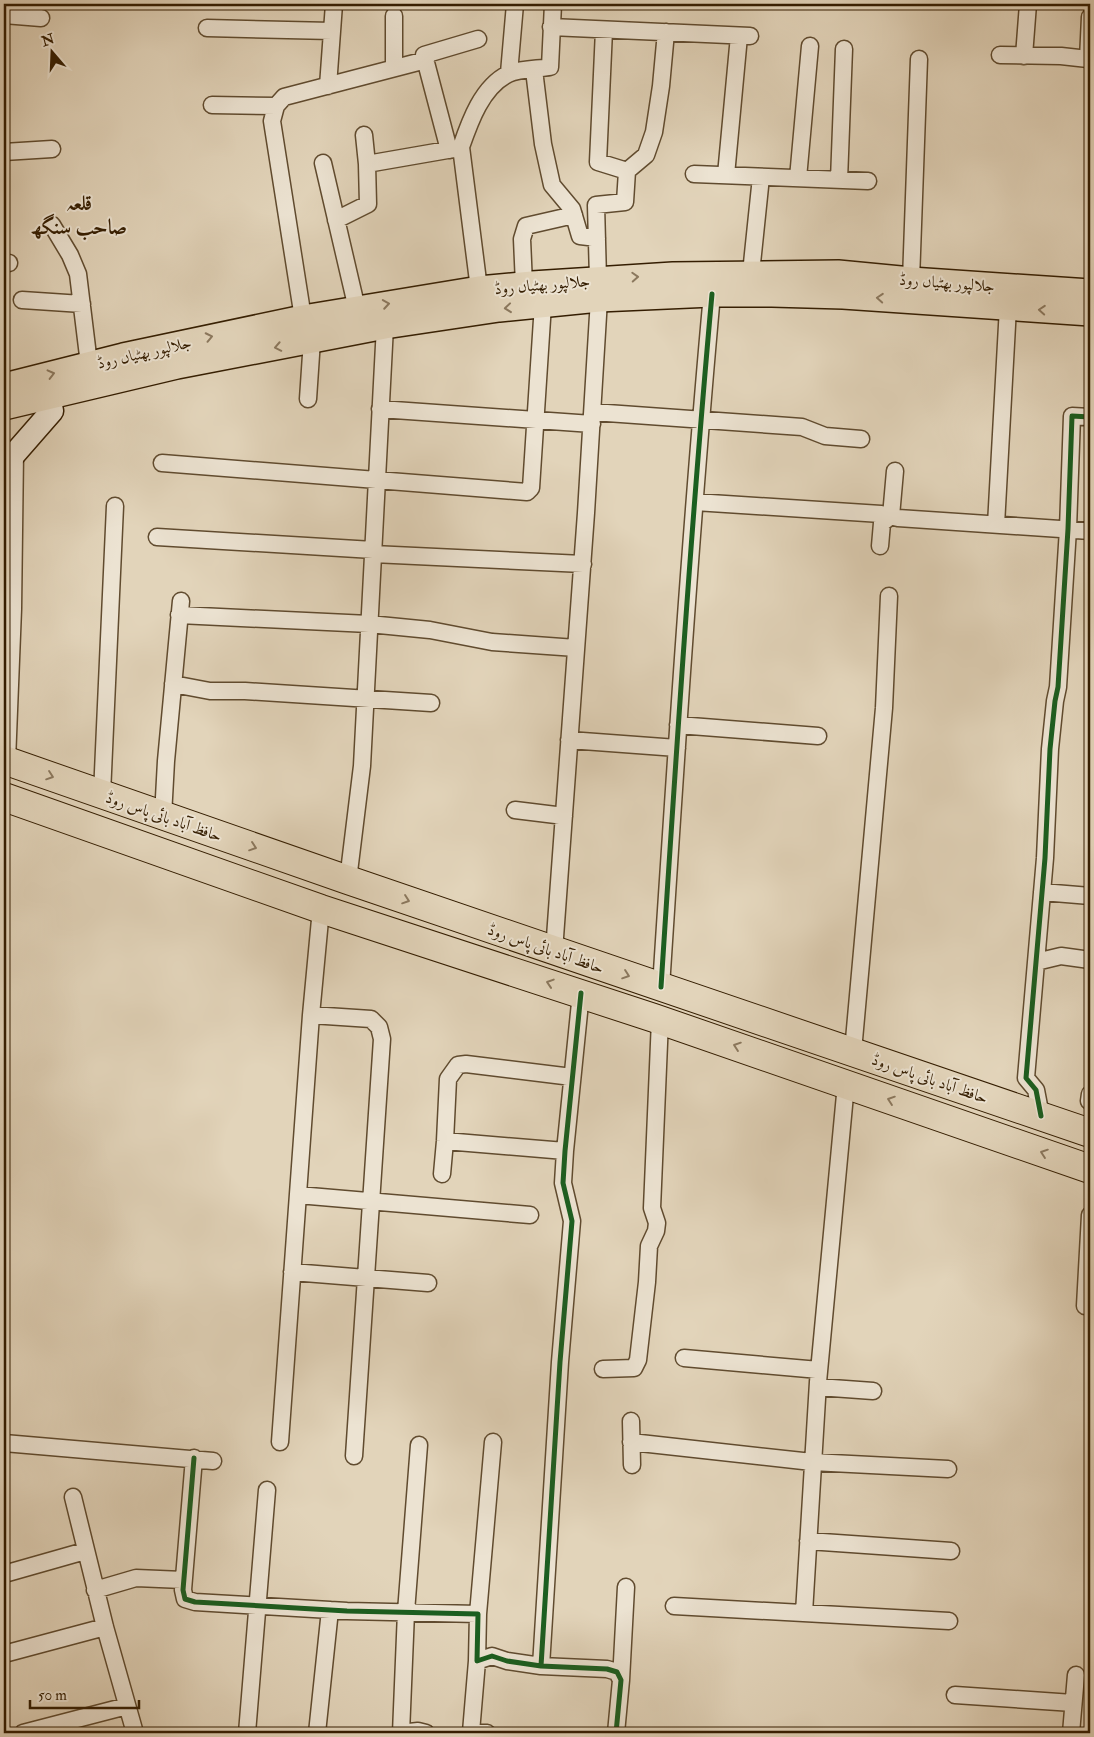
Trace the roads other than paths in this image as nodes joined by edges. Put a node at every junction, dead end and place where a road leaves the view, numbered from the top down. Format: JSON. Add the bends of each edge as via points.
{"nodes":[{"id":1,"x":334,"y":4,"type":"edge"},
{"id":2,"x":515,"y":4,"type":"edge"},
{"id":3,"x":553,"y":4,"type":"edge"},
{"id":4,"x":1028,"y":4,"type":"edge"},
{"id":5,"x":4,"y":15,"type":"edge"},
{"id":6,"x":394,"y":16,"type":"dead end"},
{"id":7,"x":1090,"y":16,"type":"edge"},
{"id":8,"x":41,"y":18,"type":"dead end"},
{"id":9,"x":551,"y":27,"type":"junction"},
{"id":10,"x":207,"y":28,"type":"dead end"},
{"id":11,"x":604,"y":30,"type":"junction"},
{"id":12,"x":332,"y":31,"type":"junction"},
{"id":13,"x":666,"y":32,"type":"junction"},
{"id":14,"x":478,"y":39,"type":"dead end"},
{"id":15,"x":810,"y":46,"type":"dead end"},
{"id":16,"x":844,"y":49,"type":"dead end"},
{"id":17,"x":1000,"y":55,"type":"dead end"},
{"id":18,"x":1024,"y":56,"type":"junction"},
{"id":19,"x":919,"y":59,"type":"dead end"},
{"id":20,"x":426,"y":60,"type":"junction"},
{"id":21,"x":394,"y":68,"type":"junction"},
{"id":22,"x":534,"y":70,"type":"junction"},
{"id":23,"x":509,"y":73,"type":"junction"},
{"id":24,"x":328,"y":86,"type":"junction"},
{"id":25,"x":212,"y":104,"type":"dead end"},
{"id":26,"x":276,"y":106,"type":"junction"},
{"id":27,"x":364,"y":134,"type":"dead end"},
{"id":28,"x":52,"y":149,"type":"dead end"},
{"id":29,"x":455,"y":149,"type":"junction"},
{"id":30,"x":4,"y":152,"type":"edge"},
{"id":31,"x":322,"y":164,"type":"dead end"},
{"id":32,"x":368,"y":164,"type":"junction"},
{"id":33,"x":626,"y":171,"type":"junction"},
{"id":34,"x":694,"y":174,"type":"dead end"},
{"id":35,"x":726,"y":175,"type":"junction"},
{"id":36,"x":760,"y":177,"type":"junction"},
{"id":37,"x":798,"y":178,"type":"junction"},
{"id":38,"x":839,"y":180,"type":"junction"},
{"id":39,"x":868,"y":180,"type":"dead end"},
{"id":40,"x":574,"y":216,"type":"junction"},
{"id":41,"x":336,"y":220,"type":"junction"},
{"id":42,"x":52,"y":225,"type":"dead end"},
{"id":43,"x":597,"y":238,"type":"junction"},
{"id":44,"x":751,"y":273,"type":"junction"},
{"id":45,"x":911,"y":280,"type":"junction"},
{"id":46,"x":524,"y":285,"type":"junction"},
{"id":47,"x":479,"y":289,"type":"junction"},
{"id":48,"x":599,"y":289,"type":"junction"},
{"id":49,"x":1090,"y":292,"type":"edge"},
{"id":50,"x":712,"y":294,"type":"junction"},
{"id":51,"x":22,"y":300,"type":"dead end"},
{"id":52,"x":82,"y":304,"type":"junction"},
{"id":53,"x":543,"y":304,"type":"junction"},
{"id":54,"x":1008,"y":307,"type":"junction"},
{"id":55,"x":357,"y":309,"type":"junction"},
{"id":56,"x":1090,"y":313,"type":"edge"},
{"id":57,"x":385,"y":326,"type":"junction"},
{"id":58,"x":308,"y":329,"type":"junction"},
{"id":59,"x":89,"y":364,"type":"junction"},
{"id":60,"x":4,"y":386,"type":"edge"},
{"id":61,"x":48,"y":396,"type":"junction"},
{"id":62,"x":308,"y":399,"type":"dead end"},
{"id":63,"x":4,"y":407,"type":"edge"},
{"id":64,"x":380,"y":409,"type":"junction"},
{"id":65,"x":1090,"y":417,"type":"edge"},
{"id":66,"x":592,"y":418,"type":"junction"},
{"id":67,"x":536,"y":420,"type":"junction"},
{"id":68,"x":701,"y":420,"type":"junction"},
{"id":69,"x":861,"y":439,"type":"dead end"},
{"id":70,"x":9,"y":459,"type":"edge"},
{"id":71,"x":162,"y":462,"type":"dead end"},
{"id":72,"x":896,"y":471,"type":"dead end"},
{"id":73,"x":377,"y":479,"type":"junction"},
{"id":74,"x":695,"y":502,"type":"junction"},
{"id":75,"x":115,"y":506,"type":"dead end"},
{"id":76,"x":891,"y":516,"type":"junction"},
{"id":77,"x":996,"y":525,"type":"junction"},
{"id":78,"x":1068,"y":530,"type":"junction"},
{"id":79,"x":1090,"y":531,"type":"edge"},
{"id":80,"x":157,"y":537,"type":"dead end"},
{"id":81,"x":880,"y":546,"type":"dead end"},
{"id":82,"x":373,"y":552,"type":"junction"},
{"id":83,"x":583,"y":564,"type":"junction"},
{"id":84,"x":889,"y":596,"type":"dead end"},
{"id":85,"x":8,"y":609,"type":"edge"},
{"id":86,"x":369,"y":624,"type":"junction"},
{"id":87,"x":576,"y":648,"type":"junction"},
{"id":88,"x":173,"y":684,"type":"junction"},
{"id":89,"x":366,"y":698,"type":"junction"},
{"id":90,"x":431,"y":703,"type":"dead end"},
{"id":91,"x":678,"y":725,"type":"junction"},
{"id":92,"x":818,"y":736,"type":"dead end"},
{"id":93,"x":570,"y":740,"type":"junction"},
{"id":94,"x":676,"y":748,"type":"junction"},
{"id":95,"x":5,"y":760,"type":"edge"},
{"id":96,"x":102,"y":794,"type":"junction"},
{"id":97,"x":4,"y":797,"type":"edge"},
{"id":98,"x":515,"y":810,"type":"dead end"},
{"id":99,"x":164,"y":816,"type":"junction"},
{"id":100,"x":564,"y":816,"type":"junction"},
{"id":101,"x":348,"y":880,"type":"junction"},
{"id":102,"x":1042,"y":892,"type":"junction"},
{"id":103,"x":1090,"y":896,"type":"edge"},
{"id":104,"x":322,"y":909,"type":"junction"},
{"id":105,"x":554,"y":951,"type":"junction"},
{"id":106,"x":1090,"y":960,"type":"edge"},
{"id":107,"x":1036,"y":962,"type":"junction"},
{"id":108,"x":661,"y":987,"type":"junction"},
{"id":109,"x":581,"y":993,"type":"junction"},
{"id":110,"x":311,"y":1015,"type":"junction"},
{"id":111,"x":660,"y":1020,"type":"junction"},
{"id":112,"x":853,"y":1051,"type":"junction"},
{"id":113,"x":572,"y":1077,"type":"junction"},
{"id":114,"x":846,"y":1084,"type":"junction"},
{"id":115,"x":1041,"y":1116,"type":"junction"},
{"id":116,"x":1090,"y":1133,"type":"edge"},
{"id":117,"x":446,"y":1141,"type":"junction"},
{"id":118,"x":565,"y":1151,"type":"junction"},
{"id":119,"x":1090,"y":1169,"type":"edge"},
{"id":120,"x":442,"y":1174,"type":"dead end"},
{"id":121,"x":298,"y":1195,"type":"junction"},
{"id":122,"x":371,"y":1202,"type":"junction"},
{"id":123,"x":530,"y":1215,"type":"dead end"},
{"id":124,"x":1090,"y":1215,"type":"edge"},
{"id":125,"x":292,"y":1272,"type":"junction"},
{"id":126,"x":366,"y":1277,"type":"junction"},
{"id":127,"x":428,"y":1283,"type":"dead end"},
{"id":128,"x":1084,"y":1306,"type":"dead end"},
{"id":129,"x":684,"y":1358,"type":"dead end"},
{"id":130,"x":603,"y":1370,"type":"dead end"},
{"id":131,"x":819,"y":1370,"type":"junction"},
{"id":132,"x":818,"y":1387,"type":"junction"},
{"id":133,"x":873,"y":1391,"type":"dead end"},
{"id":134,"x":630,"y":1420,"type":"dead end"},
{"id":135,"x":280,"y":1442,"type":"dead end"},
{"id":136,"x":493,"y":1442,"type":"dead end"},
{"id":137,"x":631,"y":1442,"type":"junction"},
{"id":138,"x":4,"y":1443,"type":"edge"},
{"id":139,"x":419,"y":1445,"type":"dead end"},
{"id":140,"x":354,"y":1456,"type":"dead end"},
{"id":141,"x":194,"y":1458,"type":"junction"},
{"id":142,"x":213,"y":1461,"type":"dead end"},
{"id":143,"x":812,"y":1462,"type":"junction"},
{"id":144,"x":632,"y":1465,"type":"dead end"},
{"id":145,"x":948,"y":1469,"type":"dead end"},
{"id":146,"x":267,"y":1490,"type":"dead end"},
{"id":147,"x":73,"y":1497,"type":"dead end"},
{"id":148,"x":808,"y":1541,"type":"junction"},
{"id":149,"x":85,"y":1551,"type":"junction"},
{"id":150,"x":951,"y":1551,"type":"dead end"},
{"id":151,"x":4,"y":1574,"type":"edge"},
{"id":152,"x":183,"y":1580,"type":"junction"},
{"id":153,"x":626,"y":1587,"type":"dead end"},
{"id":154,"x":95,"y":1590,"type":"junction"},
{"id":155,"x":258,"y":1606,"type":"junction"},
{"id":156,"x":674,"y":1606,"type":"dead end"},
{"id":157,"x":330,"y":1610,"type":"junction"},
{"id":158,"x":406,"y":1612,"type":"junction"},
{"id":159,"x":804,"y":1613,"type":"junction"},
{"id":160,"x":478,"y":1614,"type":"junction"},
{"id":161,"x":949,"y":1621,"type":"dead end"},
{"id":162,"x":105,"y":1627,"type":"junction"},
{"id":163,"x":4,"y":1654,"type":"edge"},
{"id":164,"x":477,"y":1661,"type":"junction"},
{"id":165,"x":542,"y":1666,"type":"junction"},
{"id":166,"x":1076,"y":1675,"type":"dead end"},
{"id":167,"x":622,"y":1680,"type":"junction"},
{"id":168,"x":954,"y":1696,"type":"dead end"},
{"id":169,"x":1074,"y":1703,"type":"junction"},
{"id":170,"x":127,"y":1706,"type":"junction"},
{"id":171,"x":23,"y":1733,"type":"edge"},
{"id":172,"x":135,"y":1733,"type":"edge"},
{"id":173,"x":247,"y":1733,"type":"edge"},
{"id":174,"x":317,"y":1733,"type":"edge"},
{"id":175,"x":401,"y":1733,"type":"edge"},
{"id":176,"x":426,"y":1733,"type":"edge"},
{"id":177,"x":487,"y":1733,"type":"edge"},
{"id":178,"x":616,"y":1733,"type":"edge"},
{"id":179,"x":1071,"y":1733,"type":"edge"}],
"edges":[{"from":1,"to":12,"type":"street"},
{"from":2,"to":23,"type":"street"},
{"from":3,"to":9,"type":"street"},
{"from":4,"to":18,"type":"street"},
{"from":5,"to":8,"type":"street"},
{"from":6,"to":21,"type":"street"},
{"from":7,"to":18,"type":"street","via":[[1088,59]]},
{"from":9,"to":11,"type":"street"},
{"from":9,"to":22,"type":"street","via":[[550,67]]},
{"from":10,"to":12,"type":"street"},
{"from":11,"to":13,"type":"street"},
{"from":11,"to":33,"type":"street","via":[[598,162]]},
{"from":12,"to":24,"type":"street"},
{"from":13,"to":33,"type":"street","via":[[654,132],[646,155]]},
{"from":13,"to":35,"type":"street","via":[[745,36]]},
{"from":14,"to":20,"type":"street","via":[[424,56]]},
{"from":15,"to":37,"type":"street"},
{"from":16,"to":38,"type":"street"},
{"from":17,"to":18,"type":"street"},
{"from":19,"to":45,"type":"street"},
{"from":20,"to":21,"type":"street"},
{"from":20,"to":29,"type":"street"},
{"from":21,"to":24,"type":"street"},
{"from":22,"to":23,"type":"street"},
{"from":22,"to":40,"type":"street","via":[[543,144],[552,185]]},
{"from":23,"to":29,"type":"street","via":[[486,95]]},
{"from":24,"to":26,"type":"street","via":[[284,97]]},
{"from":25,"to":26,"type":"street"},
{"from":26,"to":58,"type":"street","via":[[272,121]]},
{"from":27,"to":32,"type":"street"},
{"from":28,"to":30,"type":"street"},
{"from":29,"to":32,"type":"street"},
{"from":29,"to":47,"type":"street"},
{"from":31,"to":41,"type":"street"},
{"from":32,"to":41,"type":"street","via":[[368,204]]},
{"from":33,"to":43,"type":"street","via":[[625,202],[596,205]]},
{"from":34,"to":35,"type":"street"},
{"from":35,"to":36,"type":"street"},
{"from":36,"to":37,"type":"street"},
{"from":36,"to":44,"type":"street"},
{"from":37,"to":38,"type":"street"},
{"from":38,"to":39,"type":"street"},
{"from":40,"to":43,"type":"street","via":[[580,236]]},
{"from":40,"to":46,"type":"street","via":[[526,226],[522,240]]},
{"from":41,"to":55,"type":"street"},
{"from":42,"to":52,"type":"street","via":[[78,274]]},
{"from":43,"to":48,"type":"street"},
{"from":44,"to":45,"type":"main road","name":"جلالپور بھٹیاں روڈ","via":[[838,274]]},
{"from":48,"to":44,"type":"main road","name":"جلالپور بھٹیاں روڈ","one_way":true,"via":[[673,275]]},
{"from":45,"to":49,"type":"main road","name":"جلالپور بھٹیاں روڈ"},
{"from":46,"to":47,"type":"main road","name":"جلالپور بھٹیاں روڈ"},
{"from":46,"to":48,"type":"main road","name":"جلالپور بھٹیاں روڈ"},
{"from":55,"to":47,"type":"main road","name":"جلالپور بھٹیاں روڈ","one_way":true},
{"from":48,"to":50,"type":"main road","name":"جلالپور بھٹیاں روڈ"},
{"from":48,"to":53,"type":"main road","name":"جلالپور بھٹیاں روڈ"},
{"from":48,"to":66,"type":"street"},
{"from":54,"to":50,"type":"main road","name":"جلالپور بھٹیاں روڈ","one_way":true,"via":[[842,296]]},
{"from":50,"to":68,"type":"street"},
{"from":51,"to":52,"type":"street"},
{"from":52,"to":59,"type":"street"},
{"from":53,"to":57,"type":"main road","name":"جلالپور بھٹیاں روڈ","one_way":true},
{"from":53,"to":67,"type":"street"},
{"from":56,"to":54,"type":"main road","name":"جلالپور بھٹیاں روڈ","one_way":true},
{"from":54,"to":77,"type":"street"},
{"from":55,"to":58,"type":"main road","name":"جلالپور بھٹیاں روڈ"},
{"from":57,"to":58,"type":"main road","name":"جلالپور بھٹیاں روڈ"},
{"from":57,"to":64,"type":"street"},
{"from":59,"to":58,"type":"main road","name":"جلالپور بھٹیاں روڈ","one_way":true},
{"from":58,"to":61,"type":"main road","name":"جلالپور بھٹیاں روڈ","one_way":true,"via":[[177,366]]},
{"from":58,"to":62,"type":"street"},
{"from":60,"to":59,"type":"main road","name":"جلالپور بھٹیاں روڈ","one_way":true},
{"from":61,"to":63,"type":"main road","name":"جلالپور بھٹیاں روڈ"},
{"from":61,"to":70,"type":"street","via":[[52,411]]},
{"from":64,"to":67,"type":"street"},
{"from":64,"to":73,"type":"street"},
{"from":65,"to":78,"type":"street","via":[[1072,416]]},
{"from":66,"to":67,"type":"street"},
{"from":66,"to":68,"type":"street"},
{"from":66,"to":83,"type":"street"},
{"from":67,"to":73,"type":"street","via":[[532,488],[527,492]]},
{"from":68,"to":69,"type":"street","via":[[802,427],[825,436]]},
{"from":68,"to":74,"type":"street"},
{"from":70,"to":85,"type":"street"},
{"from":71,"to":73,"type":"street"},
{"from":72,"to":76,"type":"street"},
{"from":73,"to":82,"type":"street"},
{"from":74,"to":76,"type":"street"},
{"from":74,"to":91,"type":"street"},
{"from":75,"to":96,"type":"street"},
{"from":76,"to":77,"type":"street"},
{"from":76,"to":81,"type":"street","via":[[882,523]]},
{"from":77,"to":78,"type":"street"},
{"from":78,"to":79,"type":"street"},
{"from":78,"to":102,"type":"street"},
{"from":80,"to":82,"type":"street"},
{"from":82,"to":83,"type":"street"},
{"from":82,"to":86,"type":"street"},
{"from":83,"to":87,"type":"street"},
{"from":84,"to":112,"type":"street","via":[[884,708]]},
{"from":85,"to":95,"type":"street"},
{"from":86,"to":87,"type":"street","via":[[430,630],[492,642]]},
{"from":86,"to":88,"type":"street","via":[[180,608]]},
{"from":86,"to":89,"type":"street"},
{"from":87,"to":93,"type":"street"},
{"from":88,"to":89,"type":"street","via":[[210,690]]},
{"from":88,"to":99,"type":"street"},
{"from":89,"to":90,"type":"street"},
{"from":89,"to":101,"type":"street","via":[[362,766]]},
{"from":91,"to":92,"type":"street"},
{"from":91,"to":94,"type":"street"},
{"from":93,"to":94,"type":"street"},
{"from":93,"to":100,"type":"street"},
{"from":94,"to":108,"type":"street"},
{"from":95,"to":96,"type":"highway","name":"حافظ آباد بائی پاس روڈ","one_way":true},
{"from":96,"to":99,"type":"highway","name":"حافظ آباد بائی پاس روڈ"},
{"from":97,"to":104,"type":"highway","name":"حافظ آباد بائی پاس روڈ"},
{"from":98,"to":100,"type":"street"},
{"from":99,"to":101,"type":"highway","name":"حافظ آباد بائی پاس روڈ","one_way":true},
{"from":100,"to":105,"type":"street"},
{"from":101,"to":105,"type":"highway","name":"حافظ آباد بائی پاس روڈ","one_way":true},
{"from":102,"to":103,"type":"street"},
{"from":102,"to":107,"type":"street"},
{"from":109,"to":104,"type":"highway","name":"حافظ آباد بائی پاس روڈ","one_way":true},
{"from":104,"to":110,"type":"street"},
{"from":105,"to":108,"type":"highway","name":"حافظ آباد بائی پاس روڈ","one_way":true},
{"from":106,"to":107,"type":"street","via":[[1062,956]]},
{"from":107,"to":115,"type":"street","via":[[1026,1078],[1036,1090]]},
{"from":108,"to":112,"type":"highway","name":"حافظ آباد بائی پاس روڈ"},
{"from":109,"to":111,"type":"highway","name":"حافظ آباد بائی پاس روڈ"},
{"from":109,"to":113,"type":"street"},
{"from":110,"to":121,"type":"street"},
{"from":110,"to":122,"type":"street","via":[[370,1019],[379,1027],[382,1039]]},
{"from":114,"to":111,"type":"highway","name":"حافظ آباد بائی پاس روڈ","one_way":true},
{"from":111,"to":130,"type":"street","via":[[652,1208],[657,1223],[649,1246],[638,1360],[634,1368]]},
{"from":112,"to":115,"type":"highway","name":"حافظ آباد بائی پاس روڈ"},
{"from":113,"to":117,"type":"street","via":[[458,1065],[448,1079]]},
{"from":113,"to":118,"type":"street"},
{"from":119,"to":114,"type":"highway","name":"حافظ آباد بائی پاس روڈ","one_way":true},
{"from":114,"to":131,"type":"street"},
{"from":115,"to":116,"type":"highway","name":"حافظ آباد بائی پاس روڈ"},
{"from":117,"to":118,"type":"street"},
{"from":117,"to":120,"type":"street"},
{"from":118,"to":165,"type":"street","via":[[563,1183],[572,1221]]},
{"from":121,"to":122,"type":"street"},
{"from":121,"to":125,"type":"street"},
{"from":122,"to":123,"type":"street"},
{"from":122,"to":126,"type":"street"},
{"from":124,"to":128,"type":"street"},
{"from":125,"to":126,"type":"street"},
{"from":125,"to":135,"type":"street"},
{"from":126,"to":127,"type":"street"},
{"from":126,"to":140,"type":"street"},
{"from":129,"to":131,"type":"street"},
{"from":131,"to":132,"type":"street"},
{"from":132,"to":133,"type":"street"},
{"from":132,"to":143,"type":"street"},
{"from":134,"to":137,"type":"street"},
{"from":136,"to":160,"type":"street"},
{"from":137,"to":143,"type":"street"},
{"from":137,"to":144,"type":"street"},
{"from":138,"to":141,"type":"street"},
{"from":139,"to":158,"type":"street"},
{"from":141,"to":142,"type":"street"},
{"from":141,"to":152,"type":"street"},
{"from":143,"to":145,"type":"street"},
{"from":143,"to":148,"type":"street"},
{"from":146,"to":155,"type":"street"},
{"from":147,"to":149,"type":"street"},
{"from":148,"to":150,"type":"street"},
{"from":148,"to":159,"type":"street"},
{"from":149,"to":151,"type":"street"},
{"from":149,"to":154,"type":"street"},
{"from":152,"to":154,"type":"street","via":[[136,1578]]},
{"from":152,"to":155,"type":"street","via":[[185,1600]]},
{"from":153,"to":167,"type":"street"},
{"from":154,"to":162,"type":"street"},
{"from":155,"to":157,"type":"street"},
{"from":155,"to":173,"type":"street"},
{"from":156,"to":159,"type":"street"},
{"from":157,"to":158,"type":"street"},
{"from":157,"to":174,"type":"street"},
{"from":158,"to":160,"type":"street"},
{"from":158,"to":175,"type":"street"},
{"from":159,"to":161,"type":"street"},
{"from":160,"to":164,"type":"street"},
{"from":162,"to":163,"type":"street"},
{"from":162,"to":170,"type":"street"},
{"from":164,"to":165,"type":"street","via":[[492,1656]]},
{"from":164,"to":177,"type":"street","via":[[471,1732]]},
{"from":165,"to":167,"type":"street","via":[[606,1669],[617,1672]]},
{"from":166,"to":169,"type":"street"},
{"from":167,"to":178,"type":"street"},
{"from":168,"to":169,"type":"street"},
{"from":169,"to":179,"type":"street"},
{"from":170,"to":171,"type":"street"},
{"from":170,"to":172,"type":"street"},
{"from":175,"to":176,"type":"street"}]}
